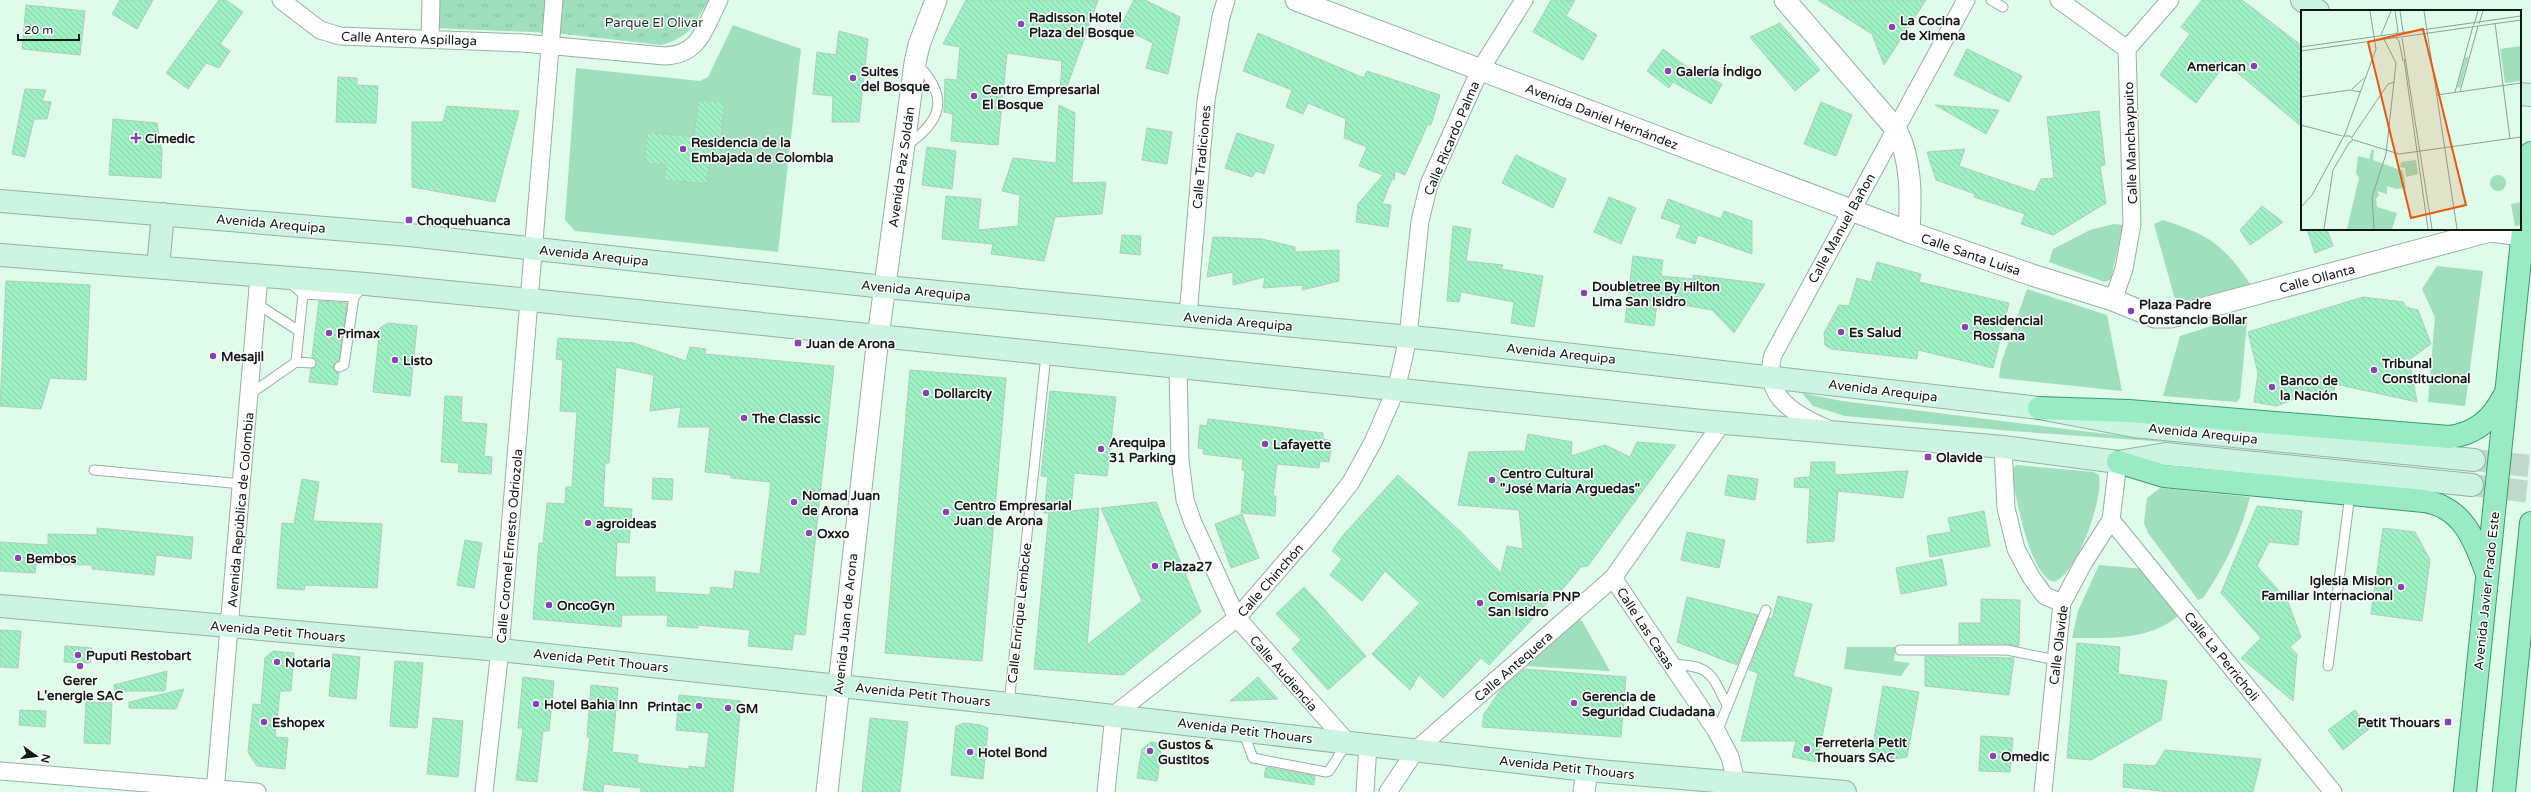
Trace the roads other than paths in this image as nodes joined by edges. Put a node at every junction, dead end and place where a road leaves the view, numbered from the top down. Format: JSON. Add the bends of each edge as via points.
{"nodes":[{"id":1,"x":281,"y":0,"type":"edge"},
{"id":2,"x":431,"y":0,"type":"edge"},
{"id":3,"x":554,"y":0,"type":"edge"},
{"id":4,"x":719,"y":0,"type":"edge"},
{"id":5,"x":936,"y":0,"type":"edge"},
{"id":6,"x":1226,"y":0,"type":"edge"},
{"id":7,"x":1296,"y":0,"type":"edge"},
{"id":8,"x":1524,"y":0,"type":"edge"},
{"id":9,"x":1785,"y":0,"type":"edge"},
{"id":10,"x":1966,"y":0,"type":"edge"},
{"id":11,"x":1991,"y":0,"type":"edge"},
{"id":12,"x":2059,"y":0,"type":"edge"},
{"id":13,"x":2170,"y":0,"type":"edge"},
{"id":14,"x":2302,"y":0,"type":"edge"},
{"id":15,"x":2003,"y":7,"type":"dead end"},
{"id":16,"x":2317,"y":10,"type":"edge"},
{"id":17,"x":430,"y":38,"type":"junction"},
{"id":18,"x":548,"y":45,"type":"junction"},
{"id":19,"x":2127,"y":49,"type":"junction"},
{"id":20,"x":916,"y":63,"type":"junction"},
{"id":21,"x":1480,"y":70,"type":"junction"},
{"id":22,"x":2521,"y":94,"type":"edge"},
{"id":23,"x":2531,"y":95,"type":"edge"},
{"id":24,"x":1896,"y":129,"type":"junction"},
{"id":25,"x":904,"y":147,"type":"junction"},
{"id":26,"x":2531,"y":153,"type":"edge"},
{"id":27,"x":0,"y":202,"type":"edge"},
{"id":28,"x":1851,"y":210,"type":"junction"},
{"id":29,"x":163,"y":214,"type":"junction"},
{"id":30,"x":1909,"y":232,"type":"junction"},
{"id":31,"x":2523,"y":235,"type":"junction"},
{"id":32,"x":534,"y":248,"type":"junction"},
{"id":33,"x":0,"y":255,"type":"edge"},
{"id":34,"x":158,"y":267,"type":"junction"},
{"id":35,"x":259,"y":276,"type":"junction"},
{"id":36,"x":283,"y":278,"type":"junction"},
{"id":37,"x":884,"y":286,"type":"junction"},
{"id":38,"x":360,"y":290,"type":"junction"},
{"id":39,"x":303,"y":294,"type":"junction"},
{"id":40,"x":530,"y":300,"type":"junction"},
{"id":41,"x":2113,"y":300,"type":"junction"},
{"id":42,"x":257,"y":304,"type":"junction"},
{"id":43,"x":1188,"y":316,"type":"junction"},
{"id":44,"x":299,"y":331,"type":"junction"},
{"id":45,"x":878,"y":337,"type":"junction"},
{"id":46,"x":1408,"y":337,"type":"junction"},
{"id":47,"x":1046,"y":355,"type":"junction"},
{"id":48,"x":296,"y":362,"type":"junction"},
{"id":49,"x":311,"y":363,"type":"dead end"},
{"id":50,"x":339,"y":367,"type":"dead end"},
{"id":51,"x":1178,"y":368,"type":"junction"},
{"id":52,"x":1770,"y":376,"type":"junction"},
{"id":53,"x":1396,"y":389,"type":"junction"},
{"id":54,"x":2506,"y":391,"type":"junction"},
{"id":55,"x":250,"y":394,"type":"junction"},
{"id":56,"x":2039,"y":408,"type":"junction"},
{"id":57,"x":1722,"y":423,"type":"junction"},
{"id":58,"x":1840,"y":433,"type":"junction"},
{"id":59,"x":2003,"y":447,"type":"junction"},
{"id":60,"x":2474,"y":460,"type":"tunnel mouth"},
{"id":61,"x":2118,"y":462,"type":"junction"},
{"id":62,"x":94,"y":470,"type":"dead end"},
{"id":63,"x":242,"y":484,"type":"junction"},
{"id":64,"x":2472,"y":485,"type":"tunnel mouth"},
{"id":65,"x":2350,"y":494,"type":"junction"},
{"id":66,"x":2110,"y":520,"type":"junction"},
{"id":67,"x":2531,"y":523,"type":"edge"},
{"id":68,"x":2529,"y":551,"type":"edge"},
{"id":69,"x":2488,"y":575,"type":"junction"},
{"id":70,"x":1613,"y":578,"type":"junction"},
{"id":71,"x":2062,"y":603,"type":"junction"},
{"id":72,"x":0,"y":606,"type":"edge"},
{"id":73,"x":1766,"y":610,"type":"dead end"},
{"id":74,"x":1237,"y":618,"type":"junction"},
{"id":75,"x":231,"y":628,"type":"junction"},
{"id":76,"x":500,"y":650,"type":"junction"},
{"id":77,"x":1900,"y":650,"type":"dead end"},
{"id":78,"x":2056,"y":660,"type":"junction"},
{"id":79,"x":1669,"y":664,"type":"junction"},
{"id":80,"x":2328,"y":666,"type":"dead end"},
{"id":81,"x":838,"y":685,"type":"junction"},
{"id":82,"x":1009,"y":704,"type":"junction"},
{"id":83,"x":1728,"y":706,"type":"junction"},
{"id":84,"x":1114,"y":715,"type":"junction"},
{"id":85,"x":1242,"y":730,"type":"junction"},
{"id":86,"x":1717,"y":732,"type":"junction"},
{"id":87,"x":1358,"y":744,"type":"junction"},
{"id":88,"x":1416,"y":750,"type":"junction"},
{"id":89,"x":1587,"y":770,"type":"junction"},
{"id":90,"x":0,"y":771,"type":"edge"},
{"id":91,"x":1736,"y":782,"type":"junction"},
{"id":92,"x":215,"y":790,"type":"edge"},
{"id":93,"x":1800,"y":790,"type":"edge"},
{"id":94,"x":257,"y":792,"type":"edge"},
{"id":95,"x":484,"y":792,"type":"edge"},
{"id":96,"x":827,"y":792,"type":"edge"},
{"id":97,"x":1106,"y":792,"type":"edge"},
{"id":98,"x":1365,"y":792,"type":"edge"},
{"id":99,"x":1388,"y":792,"type":"edge"},
{"id":100,"x":1584,"y":792,"type":"edge"},
{"id":101,"x":1845,"y":792,"type":"edge"},
{"id":102,"x":2042,"y":792,"type":"edge"},
{"id":103,"x":2333,"y":792,"type":"edge"},
{"id":104,"x":2465,"y":792,"type":"edge"},
{"id":105,"x":2504,"y":792,"type":"edge"}],
"edges":[{"from":1,"to":17,"type":"street","name":"Calle Antero Aspillaga","via":[[320,30],[333,35]]},
{"from":2,"to":17,"type":"street"},
{"from":3,"to":18,"type":"street","name":"Calle Coronel Ernesto Odriozola"},
{"from":4,"to":18,"type":"street","name":"Calle Antero Aspillaga","via":[[697,42],[684,54],[665,56]]},
{"from":5,"to":20,"type":"street","name":"Avenida Paz Soldán","via":[[919,46]]},
{"from":6,"to":43,"type":"street","name":"Calle Tradiciones","via":[[1206,100]]},
{"from":7,"to":21,"type":"street","name":"Avenida Daniel Hernández"},
{"from":8,"to":21,"type":"street","name":"Calle Ricardo Palma"},
{"from":9,"to":24,"type":"street","name":"Calle Santa Luisa"},
{"from":10,"to":24,"type":"street","name":"Calle Manuel Bañon"},
{"from":11,"to":15,"type":"lane"},
{"from":12,"to":19,"type":"street"},
{"from":13,"to":19,"type":"street"},
{"from":14,"to":16,"type":"main road"},
{"from":17,"to":18,"type":"street","name":"Calle Antero Aspillaga"},
{"from":18,"to":32,"type":"street","name":"Calle Coronel Ernesto Odriozola"},
{"from":19,"to":41,"type":"street","name":"Calle Manchaypuito","via":[[2132,224],[2124,269]]},
{"from":20,"to":25,"type":"street","name":"Avenida Paz Soldán"},
{"from":20,"to":25,"type":"lane","via":[[930,77],[936,89],[938,106],[924,132]]},
{"from":21,"to":28,"type":"street","name":"Avenida Daniel Hernández"},
{"from":21,"to":46,"type":"street","name":"Calle Ricardo Palma","via":[[1425,197],[1417,244]]},
{"from":22,"to":23,"type":"main road"},
{"from":24,"to":28,"type":"street","name":"Calle Manuel Bañon"},
{"from":24,"to":30,"type":"street","name":"Calle Santa Luisa","via":[[1905,151],[1911,200]]},
{"from":25,"to":37,"type":"street","name":"Avenida Paz Soldán"},
{"from":26,"to":31,"type":"main road","name":"Avenida Javier Prado Este"},
{"from":27,"to":29,"type":"main road","name":"Avenida Arequipa"},
{"from":28,"to":30,"type":"street","name":"Avenida Daniel Hernández"},
{"from":28,"to":52,"type":"street","name":"Calle Manuel Bañon","via":[[1779,343],[1772,361]]},
{"from":29,"to":32,"type":"main road","name":"Avenida Arequipa"},
{"from":29,"to":34,"type":"main road"},
{"from":30,"to":41,"type":"street","name":"Calle Santa Luisa","via":[[2032,276]]},
{"from":31,"to":41,"type":"street","name":"Calle Ollanta","via":[[2490,231],[2171,317],[2155,317]]},
{"from":31,"to":54,"type":"main road","name":"Avenida Javier Prado Este"},
{"from":32,"to":37,"type":"main road","name":"Avenida Arequipa"},
{"from":32,"to":40,"type":"street","name":"Calle Coronel Ernesto Odriozola"},
{"from":33,"to":34,"type":"main road","name":"Avenida Arequipa"},
{"from":34,"to":35,"type":"main road","name":"Avenida Arequipa"},
{"from":35,"to":36,"type":"main road","name":"Avenida Arequipa"},
{"from":35,"to":42,"type":"street","name":"Avenida República de Colombia"},
{"from":36,"to":38,"type":"main road","name":"Avenida Arequipa"},
{"from":36,"to":39,"type":"lane"},
{"from":37,"to":43,"type":"main road","name":"Avenida Arequipa"},
{"from":37,"to":45,"type":"street","name":"Avenida Paz Soldán"},
{"from":38,"to":39,"type":"lane"},
{"from":38,"to":40,"type":"main road","name":"Avenida Arequipa"},
{"from":38,"to":50,"type":"lane","via":[[344,365]]},
{"from":39,"to":44,"type":"lane"},
{"from":40,"to":45,"type":"main road","name":"Avenida Arequipa"},
{"from":40,"to":76,"type":"street","name":"Calle Coronel Ernesto Odriozola"},
{"from":42,"to":44,"type":"lane"},
{"from":42,"to":55,"type":"street","name":"Avenida República de Colombia"},
{"from":43,"to":46,"type":"main road","name":"Avenida Arequipa"},
{"from":44,"to":48,"type":"lane"},
{"from":45,"to":47,"type":"main road","name":"Avenida Arequipa"},
{"from":45,"to":81,"type":"street","name":"Avenida Juan de Arona"},
{"from":46,"to":52,"type":"main road","name":"Avenida Arequipa"},
{"from":46,"to":53,"type":"street","name":"Calle Chinchón"},
{"from":47,"to":51,"type":"main road","name":"Avenida Arequipa"},
{"from":47,"to":82,"type":"lane","name":"Calle Enrique Lembcke"},
{"from":48,"to":49,"type":"lane"},
{"from":48,"to":55,"type":"lane"},
{"from":51,"to":53,"type":"main road","name":"Avenida Arequipa"},
{"from":51,"to":74,"type":"street","name":"Calle Audiencia","via":[[1180,460],[1185,500]]},
{"from":52,"to":56,"type":"main road","name":"Avenida Arequipa"},
{"from":52,"to":58,"type":"street","via":[[1776,392],[1787,406],[1811,421]]},
{"from":53,"to":57,"type":"main road","name":"Avenida Arequipa"},
{"from":53,"to":74,"type":"street","name":"Calle Chinchón","via":[[1373,442],[1351,482]]},
{"from":54,"to":56,"type":"main road","via":[[2491,416],[2481,426],[2472,432],[2449,437],[2129,411]]},
{"from":54,"to":69,"type":"main road","name":"Avenida Javier Prado Este"},
{"from":55,"to":63,"type":"street","name":"Avenida República de Colombia"},
{"from":56,"to":60,"type":"main road","name":"Avenida Arequipa","via":[[2134,426]]},
{"from":57,"to":58,"type":"main road","name":"Avenida Arequipa"},
{"from":57,"to":70,"type":"street","name":"Calle Antequera"},
{"from":58,"to":59,"type":"main road","name":"Avenida Arequipa"},
{"from":59,"to":61,"type":"main road","name":"Avenida Arequipa"},
{"from":59,"to":71,"type":"street","via":[[2006,508],[2016,549],[2045,596]]},
{"from":61,"to":64,"type":"main road","name":"Avenida Arequipa","via":[[2166,454]]},
{"from":61,"to":65,"type":"main road","via":[[2164,476]]},
{"from":61,"to":66,"type":"street","name":"Calle Olavide"},
{"from":62,"to":63,"type":"lane"},
{"from":63,"to":75,"type":"street","name":"Avenida República de Colombia"},
{"from":65,"to":69,"type":"main road","via":[[2424,501],[2446,508],[2470,531]]},
{"from":65,"to":80,"type":"lane"},
{"from":66,"to":71,"type":"street","name":"Calle Olavide"},
{"from":66,"to":103,"type":"street","name":"Calle La Perricholi"},
{"from":67,"to":68,"type":"main road"},
{"from":68,"to":105,"type":"main road"},
{"from":69,"to":104,"type":"main road","name":"Avenida Javier Prado Este"},
{"from":70,"to":79,"type":"street","name":"Calle Las Casas"},
{"from":70,"to":88,"type":"street","name":"Calle Antequera"},
{"from":71,"to":78,"type":"street","name":"Calle Olavide"},
{"from":72,"to":75,"type":"main road","name":"Avenida Petit Thouars"},
{"from":73,"to":83,"type":"lane"},
{"from":74,"to":84,"type":"street","name":"Calle Chinchón"},
{"from":74,"to":87,"type":"street","name":"Calle Audiencia"},
{"from":75,"to":76,"type":"main road","name":"Avenida Petit Thouars"},
{"from":75,"to":92,"type":"street","name":"Avenida República de Colombia"},
{"from":76,"to":81,"type":"main road","name":"Avenida Petit Thouars"},
{"from":76,"to":95,"type":"street","name":"Calle Coronel Ernesto Odriozola"},
{"from":77,"to":78,"type":"lane","via":[[2007,650]]},
{"from":78,"to":102,"type":"street","name":"Calle Olavide"},
{"from":79,"to":83,"type":"lane","via":[[1691,665],[1710,673]]},
{"from":79,"to":86,"type":"street","name":"Calle Las Casas"},
{"from":81,"to":82,"type":"main road","name":"Avenida Petit Thouars"},
{"from":81,"to":96,"type":"street","name":"Avenida Juan de Arona"},
{"from":82,"to":84,"type":"main road","name":"Avenida Petit Thouars"},
{"from":83,"to":86,"type":"lane"},
{"from":84,"to":85,"type":"main road","name":"Avenida Petit Thouars"},
{"from":84,"to":97,"type":"street"},
{"from":85,"to":87,"type":"main road","name":"Avenida Petit Thouars"},
{"from":85,"to":87,"type":"lane","via":[[1253,758],[1326,772]]},
{"from":86,"to":91,"type":"street","name":"Calle Las Casas","via":[[1730,758]]},
{"from":87,"to":88,"type":"main road","name":"Avenida Petit Thouars"},
{"from":87,"to":98,"type":"street"},
{"from":88,"to":89,"type":"main road","name":"Avenida Petit Thouars"},
{"from":88,"to":99,"type":"street","name":"Calle Antequera"},
{"from":89,"to":91,"type":"main road","name":"Avenida Petit Thouars"},
{"from":89,"to":100,"type":"street"},
{"from":90,"to":92,"type":"street"},
{"from":91,"to":93,"type":"main road","name":"Avenida Petit Thouars"},
{"from":92,"to":94,"type":"street"},
{"from":93,"to":101,"type":"main road","name":"Avenida Petit Thouars"}]}
